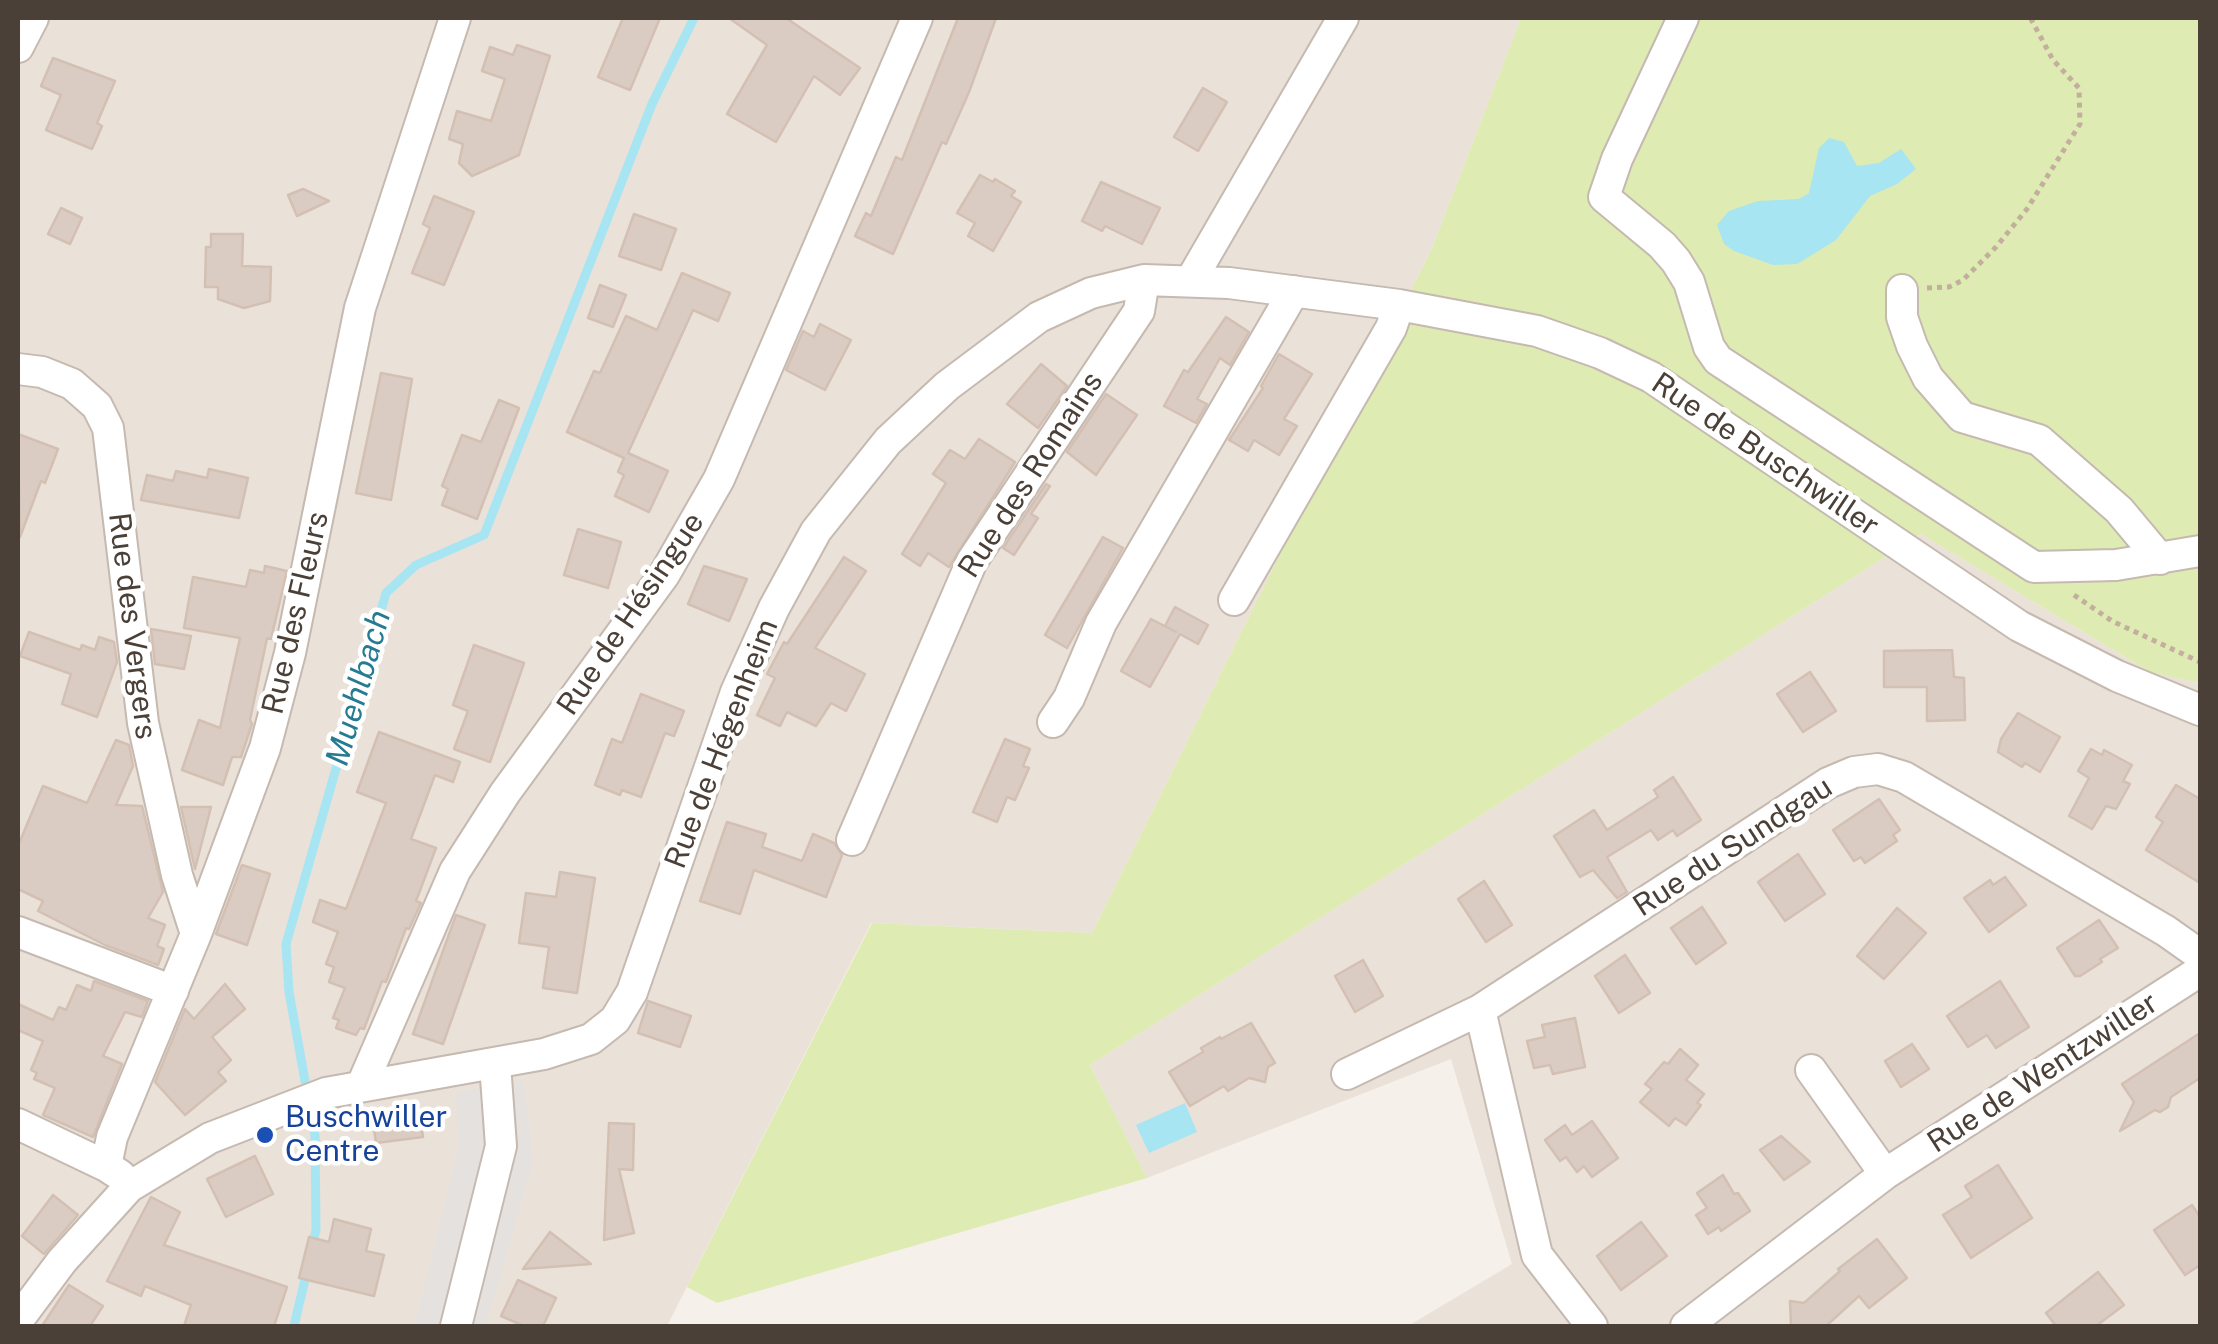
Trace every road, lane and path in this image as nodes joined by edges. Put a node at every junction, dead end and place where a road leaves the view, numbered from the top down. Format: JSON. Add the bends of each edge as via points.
{"nodes":[{"id":1,"x":33,"y":18,"type":"edge"},
{"id":2,"x":455,"y":18,"type":"edge"},
{"id":3,"x":917,"y":18,"type":"edge"},
{"id":4,"x":1343,"y":18,"type":"edge"},
{"id":5,"x":1684,"y":18,"type":"edge"},
{"id":6,"x":2034,"y":18,"type":"edge"},
{"id":7,"x":18,"y":48,"type":"edge"},
{"id":8,"x":1144,"y":280,"type":"junction"},
{"id":9,"x":1192,"y":280,"type":"junction"},
{"id":10,"x":1229,"y":283,"type":"joint"},
{"id":11,"x":1902,"y":290,"type":"joint"},
{"id":12,"x":1294,"y":291,"type":"junction"},
{"id":13,"x":1399,"y":305,"type":"junction"},
{"id":14,"x":18,"y":369,"type":"edge"},
{"id":15,"x":2200,"y":551,"type":"edge"},
{"id":16,"x":2160,"y":559,"type":"junction"},
{"id":17,"x":2034,"y":567,"type":"junction"},
{"id":18,"x":1234,"y":600,"type":"dead end"},
{"id":19,"x":2200,"y":662,"type":"edge"},
{"id":20,"x":2200,"y":710,"type":"edge"},
{"id":21,"x":1053,"y":722,"type":"dead end"},
{"id":22,"x":852,"y":840,"type":"dead end"},
{"id":23,"x":18,"y":932,"type":"edge"},
{"id":24,"x":196,"y":934,"type":"junction"},
{"id":25,"x":2200,"y":956,"type":"edge"},
{"id":26,"x":2200,"y":971,"type":"edge"},
{"id":27,"x":173,"y":991,"type":"junction"},
{"id":28,"x":1480,"y":1010,"type":"junction"},
{"id":29,"x":494,"y":1064,"type":"junction"},
{"id":30,"x":1811,"y":1070,"type":"dead end"},
{"id":31,"x":1347,"y":1074,"type":"dead end"},
{"id":32,"x":362,"y":1084,"type":"junction"},
{"id":33,"x":18,"y":1124,"type":"edge"},
{"id":34,"x":106,"y":1166,"type":"junction"},
{"id":35,"x":1885,"y":1174,"type":"junction"},
{"id":36,"x":130,"y":1187,"type":"junction"},
{"id":37,"x":18,"y":1320,"type":"edge"},
{"id":38,"x":456,"y":1326,"type":"edge"},
{"id":39,"x":1592,"y":1326,"type":"edge"},
{"id":40,"x":1686,"y":1326,"type":"edge"}],
"edges":[{"from":1,"to":7,"type":"street"},
{"from":2,"to":24,"type":"street","name":"Rue des Fleurs","via":[[360,308],[265,748]]},
{"from":3,"to":32,"type":"street","name":"Rue de Hésingue","via":[[720,479],[664,575],[455,871]]},
{"from":4,"to":9,"type":"street"},
{"from":5,"to":17,"type":"street","via":[[1604,197],[1676,261],[1718,360]]},
{"from":6,"to":11,"type":"path","via":[[2053,60],[2078,88],[2080,124],[2028,209],[1963,280]]},
{"from":8,"to":9,"type":"street","name":"Rue de Hégenheim"},
{"from":8,"to":22,"type":"street","name":"Rue des Romains","via":[[1139,310],[966,572]]},
{"from":8,"to":29,"type":"street","name":"Rue de Hégenheim","via":[[1091,292],[1015,333],[920,410],[848,487],[795,568],[752,654],[624,1007],[590,1039]]},
{"from":9,"to":10,"type":"street","name":"Rue de Hégenheim"},
{"from":10,"to":12,"type":"street","name":"Rue de Buschwiller"},
{"from":11,"to":16,"type":"street","via":[[1902,317],[1920,362],[1962,417],[2039,440],[2119,510]]},
{"from":12,"to":13,"type":"street","name":"Rue de Buschwiller"},
{"from":12,"to":21,"type":"street","via":[[1102,623]]},
{"from":13,"to":18,"type":"street"},
{"from":13,"to":20,"type":"street","name":"Rue de Buschwiller","via":[[1537,331],[1650,377],[2019,626]]},
{"from":14,"to":24,"type":"street","name":"Rue des Vergers","via":[[72,384],[97,406],[108,428],[143,723]]},
{"from":15,"to":16,"type":"street"},
{"from":16,"to":17,"type":"street"},
{"from":17,"to":19,"type":"path","via":[[2112,621]]},
{"from":23,"to":27,"type":"street"},
{"from":24,"to":27,"type":"street","name":"Rue des Fleurs"},
{"from":25,"to":28,"type":"street","name":"Rue du Sundgau","via":[[1921,786],[1878,768],[1828,783]]},
{"from":26,"to":35,"type":"street","name":"Rue de Wentzwiller"},
{"from":27,"to":34,"type":"street","name":"Rue des Fleurs"},
{"from":28,"to":31,"type":"street","name":"Rue du Sundgau"},
{"from":28,"to":39,"type":"street","via":[[1537,1256]]},
{"from":29,"to":32,"type":"street","name":"Rue de Hégenheim"},
{"from":29,"to":38,"type":"street","via":[[501,1146]]},
{"from":30,"to":35,"type":"street"},
{"from":32,"to":36,"type":"street","via":[[210,1138]]},
{"from":33,"to":34,"type":"street"},
{"from":34,"to":36,"type":"street"},
{"from":35,"to":40,"type":"street","name":"Rue de Wentzwiller"},
{"from":36,"to":37,"type":"street"}]}
